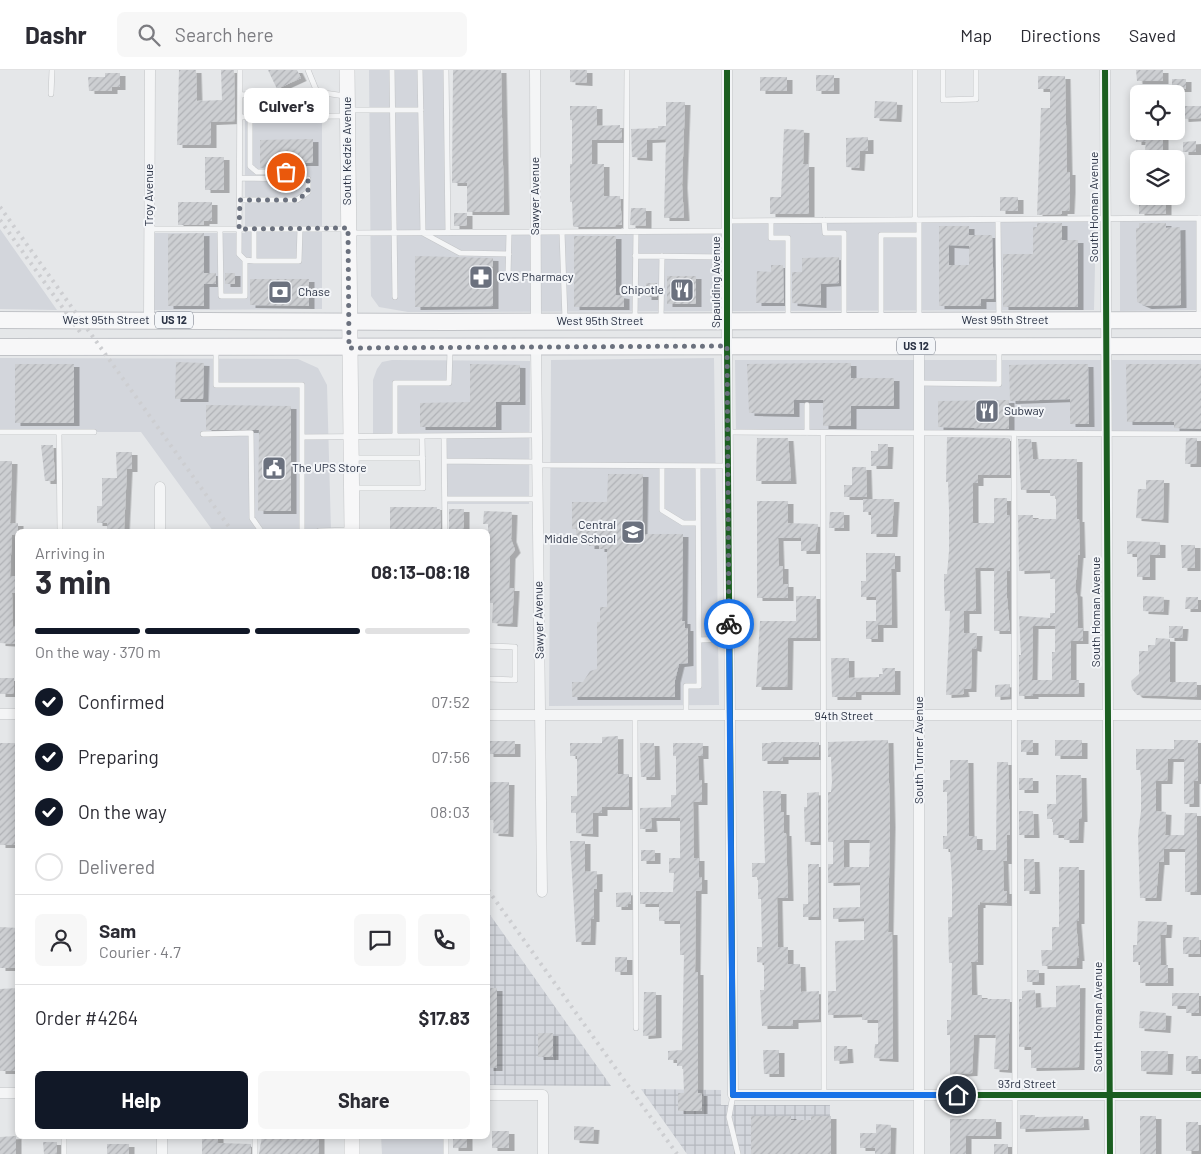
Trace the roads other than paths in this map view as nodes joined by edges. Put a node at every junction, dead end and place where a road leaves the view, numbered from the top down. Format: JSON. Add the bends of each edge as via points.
{"nodes":[{"id":1,"x":52,"y":70,"type":"edge"},
{"id":2,"x":150,"y":70,"type":"edge"},
{"id":3,"x":240,"y":70,"type":"edge"},
{"id":4,"x":308,"y":70,"type":"edge"},
{"id":5,"x":347,"y":70,"type":"edge"},
{"id":6,"x":392,"y":70,"type":"edge"},
{"id":7,"x":420,"y":70,"type":"edge"},
{"id":8,"x":446,"y":70,"type":"edge"},
{"id":9,"x":535,"y":70,"type":"edge"},
{"id":10,"x":626,"y":70,"type":"edge"},
{"id":11,"x":727,"y":70,"type":"edge"},
{"id":12,"x":915,"y":70,"type":"edge"},
{"id":13,"x":943,"y":70,"type":"edge"},
{"id":14,"x":976,"y":70,"type":"edge"},
{"id":15,"x":1105,"y":70,"type":"edge"},
{"id":16,"x":317,"y":92,"type":"junction"},
{"id":17,"x":51,"y":94,"type":"dead end"},
{"id":18,"x":240,"y":95,"type":"junction"},
{"id":19,"x":347,"y":107,"type":"junction"},
{"id":20,"x":392,"y":110,"type":"junction"},
{"id":21,"x":421,"y":110,"type":"junction"},
{"id":22,"x":240,"y":117,"type":"junction"},
{"id":23,"x":250,"y":117,"type":"junction"},
{"id":24,"x":240,"y":178,"type":"junction"},
{"id":25,"x":293,"y":179,"type":"junction"},
{"id":26,"x":240,"y":200,"type":"junction"},
{"id":27,"x":1200,"y":218,"type":"edge"},
{"id":28,"x":1105,"y":219,"type":"junction"},
{"id":29,"x":771,"y":220,"type":"junction"},
{"id":30,"x":824,"y":220,"type":"junction"},
{"id":31,"x":917,"y":220,"type":"junction"},
{"id":32,"x":998,"y":220,"type":"junction"},
{"id":33,"x":727,"y":226,"type":"junction"},
{"id":34,"x":300,"y":228,"type":"junction"},
{"id":35,"x":149,"y":229,"type":"junction"},
{"id":36,"x":220,"y":229,"type":"junction"},
{"id":37,"x":239,"y":229,"type":"junction"},
{"id":38,"x":254,"y":229,"type":"junction"},
{"id":39,"x":348,"y":231,"type":"junction"},
{"id":40,"x":562,"y":232,"type":"junction"},
{"id":41,"x":626,"y":232,"type":"junction"},
{"id":42,"x":636,"y":232,"type":"junction"},
{"id":43,"x":394,"y":233,"type":"junction"},
{"id":44,"x":422,"y":233,"type":"junction"},
{"id":45,"x":448,"y":233,"type":"junction"},
{"id":46,"x":509,"y":233,"type":"junction"},
{"id":47,"x":536,"y":233,"type":"junction"},
{"id":48,"x":919,"y":235,"type":"junction"},
{"id":49,"x":508,"y":254,"type":"junction"},
{"id":50,"x":636,"y":256,"type":"junction"},
{"id":51,"x":662,"y":256,"type":"junction"},
{"id":52,"x":727,"y":257,"type":"junction"},
{"id":53,"x":245,"y":260,"type":"junction"},
{"id":54,"x":254,"y":260,"type":"junction"},
{"id":55,"x":536,"y":278,"type":"junction"},
{"id":56,"x":394,"y":297,"type":"dead end"},
{"id":57,"x":0,"y":320,"type":"edge"},
{"id":58,"x":149,"y":320,"type":"junction"},
{"id":59,"x":349,"y":320,"type":"junction"},
{"id":60,"x":727,"y":320,"type":"junction"},
{"id":61,"x":788,"y":320,"type":"junction"},
{"id":62,"x":844,"y":320,"type":"junction"},
{"id":63,"x":881,"y":320,"type":"junction"},
{"id":64,"x":919,"y":320,"type":"junction"},
{"id":65,"x":999,"y":320,"type":"junction"},
{"id":66,"x":1106,"y":320,"type":"junction"},
{"id":67,"x":1200,"y":320,"type":"edge"},
{"id":68,"x":536,"y":321,"type":"junction"},
{"id":69,"x":565,"y":321,"type":"junction"},
{"id":70,"x":635,"y":321,"type":"junction"},
{"id":71,"x":661,"y":321,"type":"junction"},
{"id":72,"x":727,"y":346,"type":"junction"},
{"id":73,"x":919,"y":346,"type":"junction"},
{"id":74,"x":999,"y":346,"type":"junction"},
{"id":75,"x":1106,"y":346,"type":"junction"},
{"id":76,"x":1201,"y":346,"type":"edge"},
{"id":77,"x":0,"y":347,"type":"edge"},
{"id":78,"x":450,"y":347,"type":"junction"},
{"id":79,"x":536,"y":347,"type":"junction"},
{"id":80,"x":216,"y":348,"type":"junction"},
{"id":81,"x":349,"y":348,"type":"junction"},
{"id":82,"x":919,"y":383,"type":"junction"},
{"id":83,"x":807,"y":405,"type":"dead end"},
{"id":84,"x":0,"y":432,"type":"edge"},
{"id":85,"x":59,"y":432,"type":"junction"},
{"id":86,"x":94,"y":432,"type":"dead end"},
{"id":87,"x":728,"y":432,"type":"junction"},
{"id":88,"x":807,"y":433,"type":"junction"},
{"id":89,"x":823,"y":433,"type":"junction"},
{"id":90,"x":919,"y":433,"type":"junction"},
{"id":91,"x":203,"y":434,"type":"dead end"},
{"id":92,"x":1014,"y":434,"type":"junction"},
{"id":93,"x":1106,"y":434,"type":"junction"},
{"id":94,"x":1201,"y":434,"type":"edge"},
{"id":95,"x":537,"y":435,"type":"junction"},
{"id":96,"x":350,"y":436,"type":"junction"},
{"id":97,"x":395,"y":436,"type":"junction"},
{"id":98,"x":422,"y":436,"type":"junction"},
{"id":99,"x":444,"y":436,"type":"junction"},
{"id":100,"x":302,"y":437,"type":"junction"},
{"id":101,"x":350,"y":458,"type":"junction"},
{"id":102,"x":422,"y":458,"type":"junction"},
{"id":103,"x":445,"y":461,"type":"junction"},
{"id":104,"x":537,"y":463,"type":"junction"},
{"id":105,"x":662,"y":466,"type":"junction"},
{"id":106,"x":698,"y":466,"type":"junction"},
{"id":107,"x":728,"y":466,"type":"junction"},
{"id":108,"x":160,"y":487,"type":"dead end"},
{"id":109,"x":351,"y":488,"type":"junction"},
{"id":110,"x":445,"y":499,"type":"junction"},
{"id":111,"x":538,"y":499,"type":"junction"},
{"id":112,"x":698,"y":523,"type":"junction"},
{"id":113,"x":60,"y":529,"type":"edge"},
{"id":114,"x":160,"y":529,"type":"edge"},
{"id":115,"x":260,"y":529,"type":"edge"},
{"id":116,"x":302,"y":529,"type":"edge"},
{"id":117,"x":352,"y":529,"type":"edge"},
{"id":118,"x":445,"y":529,"type":"edge"},
{"id":119,"x":729,"y":639,"type":"junction"},
{"id":120,"x":699,"y":640,"type":"junction"},
{"id":121,"x":490,"y":646,"type":"edge"},
{"id":122,"x":490,"y":680,"type":"edge"},
{"id":123,"x":0,"y":714,"type":"edge"},
{"id":124,"x":15,"y":714,"type":"edge"},
{"id":125,"x":490,"y":715,"type":"edge"},
{"id":126,"x":541,"y":715,"type":"junction"},
{"id":127,"x":635,"y":716,"type":"junction"},
{"id":128,"x":686,"y":716,"type":"junction"},
{"id":129,"x":730,"y":716,"type":"junction"},
{"id":130,"x":824,"y":716,"type":"junction"},
{"id":131,"x":919,"y":716,"type":"junction"},
{"id":132,"x":1013,"y":716,"type":"junction"},
{"id":133,"x":1108,"y":716,"type":"junction"},
{"id":134,"x":1201,"y":716,"type":"edge"},
{"id":135,"x":542,"y":892,"type":"dead end"},
{"id":136,"x":636,"y":1028,"type":"dead end"},
{"id":137,"x":0,"y":1092,"type":"edge"},
{"id":138,"x":15,"y":1093,"type":"edge"},
{"id":139,"x":490,"y":1095,"type":"edge"},
{"id":140,"x":733,"y":1095,"type":"junction"},
{"id":141,"x":824,"y":1095,"type":"junction"},
{"id":142,"x":919,"y":1095,"type":"junction"},
{"id":143,"x":1014,"y":1095,"type":"junction"},
{"id":144,"x":1110,"y":1095,"type":"junction"},
{"id":145,"x":1201,"y":1095,"type":"edge"},
{"id":146,"x":64,"y":1139,"type":"edge"},
{"id":147,"x":162,"y":1139,"type":"edge"},
{"id":148,"x":255,"y":1139,"type":"edge"},
{"id":149,"x":352,"y":1139,"type":"edge"},
{"id":150,"x":446,"y":1139,"type":"edge"},
{"id":151,"x":64,"y":1154,"type":"edge"},
{"id":152,"x":162,"y":1154,"type":"edge"},
{"id":153,"x":255,"y":1154,"type":"edge"},
{"id":154,"x":352,"y":1154,"type":"edge"},
{"id":155,"x":446,"y":1154,"type":"edge"},
{"id":156,"x":544,"y":1154,"type":"edge"},
{"id":157,"x":738,"y":1154,"type":"edge"},
{"id":158,"x":919,"y":1154,"type":"edge"},
{"id":159,"x":1015,"y":1154,"type":"edge"},
{"id":160,"x":1110,"y":1154,"type":"edge"}],
"edges":[{"from":1,"to":17,"type":"lane"},
{"from":2,"to":35,"type":"street","name":"Troy Avenue"},
{"from":3,"to":18,"type":"lane"},
{"from":4,"to":16,"type":"lane"},
{"from":5,"to":19,"type":"main road","name":"South Kedzie Avenue"},
{"from":6,"to":20,"type":"lane"},
{"from":7,"to":21,"type":"lane"},
{"from":8,"to":45,"type":"lane"},
{"from":9,"to":47,"type":"street","name":"Sawyer Avenue"},
{"from":10,"to":41,"type":"lane"},
{"from":11,"to":33,"type":"street","name":"Spaulding Avenue"},
{"from":12,"to":31,"type":"lane"},
{"from":13,"to":14,"type":"lane","via":[[943,100],[976,99]]},
{"from":15,"to":28,"type":"street","name":"South Homan Avenue"},
{"from":16,"to":18,"type":"lane"},
{"from":16,"to":19,"type":"lane"},
{"from":18,"to":22,"type":"lane"},
{"from":19,"to":20,"type":"lane"},
{"from":19,"to":23,"type":"lane"},
{"from":19,"to":39,"type":"main road","name":"South Kedzie Avenue"},
{"from":20,"to":21,"type":"lane"},
{"from":20,"to":43,"type":"lane"},
{"from":21,"to":44,"type":"lane"},
{"from":22,"to":23,"type":"lane"},
{"from":22,"to":24,"type":"lane"},
{"from":23,"to":25,"type":"lane","via":[[250,166],[257,172],[286,172]]},
{"from":24,"to":25,"type":"lane"},
{"from":24,"to":26,"type":"lane"},
{"from":25,"to":26,"type":"lane","via":[[308,179],[308,192],[297,200]]},
{"from":26,"to":37,"type":"lane"},
{"from":27,"to":28,"type":"lane"},
{"from":27,"to":67,"type":"lane"},
{"from":28,"to":32,"type":"lane"},
{"from":28,"to":66,"type":"street","name":"South Homan Avenue"},
{"from":29,"to":30,"type":"lane"},
{"from":29,"to":33,"type":"lane"},
{"from":29,"to":61,"type":"lane","via":[[772,238],[788,238]]},
{"from":30,"to":31,"type":"lane"},
{"from":30,"to":62,"type":"lane","via":[[825,233],[844,233]]},
{"from":31,"to":32,"type":"lane"},
{"from":31,"to":48,"type":"lane"},
{"from":32,"to":65,"type":"lane"},
{"from":33,"to":42,"type":"lane"},
{"from":33,"to":52,"type":"street","name":"Spaulding Avenue"},
{"from":34,"to":38,"type":"lane"},
{"from":34,"to":39,"type":"lane"},
{"from":34,"to":54,"type":"lane","via":[[300,261]]},
{"from":35,"to":36,"type":"lane"},
{"from":35,"to":58,"type":"street","name":"Troy Avenue"},
{"from":36,"to":37,"type":"lane"},
{"from":36,"to":53,"type":"lane","via":[[221,296],[245,296]]},
{"from":37,"to":38,"type":"lane"},
{"from":37,"to":53,"type":"lane","via":[[239,254]]},
{"from":38,"to":54,"type":"lane"},
{"from":39,"to":43,"type":"lane"},
{"from":39,"to":59,"type":"main road","name":"South Kedzie Avenue"},
{"from":40,"to":41,"type":"lane"},
{"from":40,"to":47,"type":"lane"},
{"from":40,"to":69,"type":"lane"},
{"from":41,"to":42,"type":"lane"},
{"from":42,"to":50,"type":"lane"},
{"from":43,"to":44,"type":"lane"},
{"from":43,"to":56,"type":"lane"},
{"from":44,"to":45,"type":"lane"},
{"from":44,"to":49,"type":"lane","via":[[460,253]]},
{"from":45,"to":46,"type":"lane"},
{"from":46,"to":47,"type":"lane"},
{"from":46,"to":49,"type":"lane"},
{"from":47,"to":55,"type":"street","name":"Sawyer Avenue"},
{"from":48,"to":63,"type":"lane","via":[[881,235]]},
{"from":48,"to":64,"type":"lane"},
{"from":49,"to":55,"type":"lane","via":[[508,276]]},
{"from":50,"to":51,"type":"lane"},
{"from":50,"to":70,"type":"lane"},
{"from":51,"to":52,"type":"lane"},
{"from":51,"to":71,"type":"lane"},
{"from":52,"to":60,"type":"street","name":"Spaulding Avenue"},
{"from":53,"to":54,"type":"lane"},
{"from":55,"to":68,"type":"street","name":"Sawyer Avenue"},
{"from":57,"to":58,"type":"main road","name":"West 95th Street","number":"US 12"},
{"from":58,"to":59,"type":"main road","name":"West 95th Street","number":"US 12"},
{"from":59,"to":68,"type":"main road","name":"West 95th Street","number":"US 12"},
{"from":59,"to":81,"type":"main road","name":"South Kedzie Avenue"},
{"from":60,"to":61,"type":"main road","name":"West 95th Street","number":"US 12"},
{"from":60,"to":71,"type":"main road","name":"West 95th Street","number":"US 12"},
{"from":60,"to":72,"type":"street","name":"Spaulding Avenue"},
{"from":61,"to":62,"type":"main road","name":"West 95th Street","number":"US 12"},
{"from":62,"to":63,"type":"main road","name":"West 95th Street","number":"US 12"},
{"from":63,"to":64,"type":"main road","name":"West 95th Street","number":"US 12"},
{"from":64,"to":65,"type":"main road","name":"West 95th Street","number":"US 12"},
{"from":65,"to":66,"type":"main road","name":"West 95th Street","number":"US 12"},
{"from":66,"to":67,"type":"main road","name":"West 95th Street","number":"US 12"},
{"from":66,"to":75,"type":"street","name":"South Homan Avenue"},
{"from":68,"to":69,"type":"main road","name":"West 95th Street","number":"US 12"},
{"from":69,"to":70,"type":"main road","name":"West 95th Street","number":"US 12"},
{"from":70,"to":71,"type":"main road","name":"West 95th Street","number":"US 12"},
{"from":72,"to":73,"type":"main road","number":"US 12"},
{"from":72,"to":79,"type":"main road","number":"US 12"},
{"from":72,"to":87,"type":"street","name":"Spaulding Avenue"},
{"from":73,"to":74,"type":"main road","number":"US 12"},
{"from":73,"to":82,"type":"street","name":"South Turner Avenue"},
{"from":74,"to":75,"type":"main road","number":"US 12"},
{"from":74,"to":82,"type":"lane","via":[[999,384]]},
{"from":75,"to":76,"type":"main road","number":"US 12"},
{"from":75,"to":93,"type":"street","name":"South Homan Avenue"},
{"from":77,"to":80,"type":"main road","number":"US 12"},
{"from":78,"to":79,"type":"main road","number":"US 12"},
{"from":78,"to":81,"type":"main road","number":"US 12"},
{"from":78,"to":97,"type":"lane","via":[[449,383],[395,383]]},
{"from":79,"to":95,"type":"street","name":"Sawyer Avenue"},
{"from":80,"to":81,"type":"main road","number":"US 12"},
{"from":80,"to":100,"type":"lane","via":[[216,385],[302,385]]},
{"from":81,"to":96,"type":"main road","name":"South Kedzie Avenue"},
{"from":82,"to":90,"type":"street","name":"South Turner Avenue"},
{"from":83,"to":88,"type":"lane"},
{"from":84,"to":85,"type":"lane"},
{"from":85,"to":86,"type":"lane"},
{"from":85,"to":113,"type":"lane"},
{"from":87,"to":88,"type":"lane"},
{"from":87,"to":107,"type":"street","name":"Spaulding Avenue"},
{"from":88,"to":89,"type":"lane"},
{"from":89,"to":90,"type":"lane"},
{"from":89,"to":130,"type":"lane"},
{"from":90,"to":92,"type":"lane"},
{"from":90,"to":131,"type":"street","name":"South Turner Avenue"},
{"from":91,"to":115,"type":"lane","via":[[251,434],[252,518]]},
{"from":92,"to":93,"type":"lane"},
{"from":92,"to":132,"type":"lane"},
{"from":93,"to":94,"type":"lane"},
{"from":93,"to":133,"type":"street","name":"South Homan Avenue"},
{"from":95,"to":99,"type":"lane"},
{"from":95,"to":104,"type":"street","name":"Sawyer Avenue"},
{"from":96,"to":97,"type":"lane"},
{"from":96,"to":100,"type":"lane"},
{"from":96,"to":101,"type":"main road","name":"South Kedzie Avenue"},
{"from":97,"to":98,"type":"lane"},
{"from":98,"to":99,"type":"lane"},
{"from":98,"to":102,"type":"lane"},
{"from":99,"to":103,"type":"lane"},
{"from":100,"to":116,"type":"lane"},
{"from":101,"to":102,"type":"lane"},
{"from":101,"to":109,"type":"main road","name":"South Kedzie Avenue"},
{"from":102,"to":109,"type":"lane","via":[[423,488]]},
{"from":103,"to":104,"type":"lane"},
{"from":103,"to":110,"type":"lane"},
{"from":104,"to":105,"type":"lane"},
{"from":104,"to":111,"type":"street","name":"Sawyer Avenue"},
{"from":105,"to":106,"type":"lane"},
{"from":105,"to":112,"type":"lane","via":[[662,510],[683,523]]},
{"from":106,"to":107,"type":"lane"},
{"from":106,"to":112,"type":"lane"},
{"from":107,"to":119,"type":"street","name":"Spaulding Avenue"},
{"from":108,"to":114,"type":"street"},
{"from":109,"to":117,"type":"main road","name":"South Kedzie Avenue"},
{"from":110,"to":111,"type":"lane"},
{"from":110,"to":118,"type":"lane"},
{"from":111,"to":126,"type":"street","name":"Sawyer Avenue"},
{"from":112,"to":120,"type":"lane"},
{"from":119,"to":120,"type":"lane"},
{"from":119,"to":129,"type":"street","name":"Spaulding Avenue"},
{"from":120,"to":128,"type":"lane","via":[[699,686],[686,686]]},
{"from":121,"to":122,"type":"lane","via":[[515,647],[515,680]]},
{"from":123,"to":124,"type":"street"},
{"from":125,"to":126,"type":"street","name":"94th Street"},
{"from":126,"to":127,"type":"street","name":"94th Street"},
{"from":126,"to":135,"type":"street","name":"Sawyer Avenue"},
{"from":127,"to":128,"type":"street","name":"94th Street"},
{"from":127,"to":136,"type":"lane"},
{"from":128,"to":129,"type":"street","name":"94th Street"},
{"from":129,"to":130,"type":"street","name":"94th Street"},
{"from":129,"to":140,"type":"street","name":"Spaulding Avenue"},
{"from":130,"to":131,"type":"street","name":"94th Street"},
{"from":130,"to":141,"type":"lane"},
{"from":131,"to":132,"type":"street","name":"94th Street"},
{"from":131,"to":142,"type":"street","name":"South Turner Avenue"},
{"from":132,"to":133,"type":"street","name":"94th Street"},
{"from":132,"to":143,"type":"lane"},
{"from":133,"to":134,"type":"street","name":"94th Street"},
{"from":133,"to":144,"type":"street","name":"South Homan Avenue"},
{"from":137,"to":138,"type":"street"},
{"from":139,"to":156,"type":"street","via":[[544,1095]]},
{"from":140,"to":141,"type":"street","name":"93rd Street"},
{"from":140,"to":157,"type":"lane","via":[[729,1117]]},
{"from":141,"to":142,"type":"street","name":"93rd Street"},
{"from":142,"to":143,"type":"street","name":"93rd Street"},
{"from":142,"to":158,"type":"street","name":"South Turner Avenue"},
{"from":143,"to":144,"type":"street","name":"93rd Street"},
{"from":143,"to":159,"type":"lane"},
{"from":144,"to":145,"type":"street","name":"93rd Street"},
{"from":144,"to":160,"type":"street","name":"South Homan Avenue"},
{"from":146,"to":151,"type":"lane"},
{"from":147,"to":152,"type":"street"},
{"from":148,"to":153,"type":"lane"},
{"from":149,"to":154,"type":"main road"},
{"from":150,"to":155,"type":"lane"}]}
